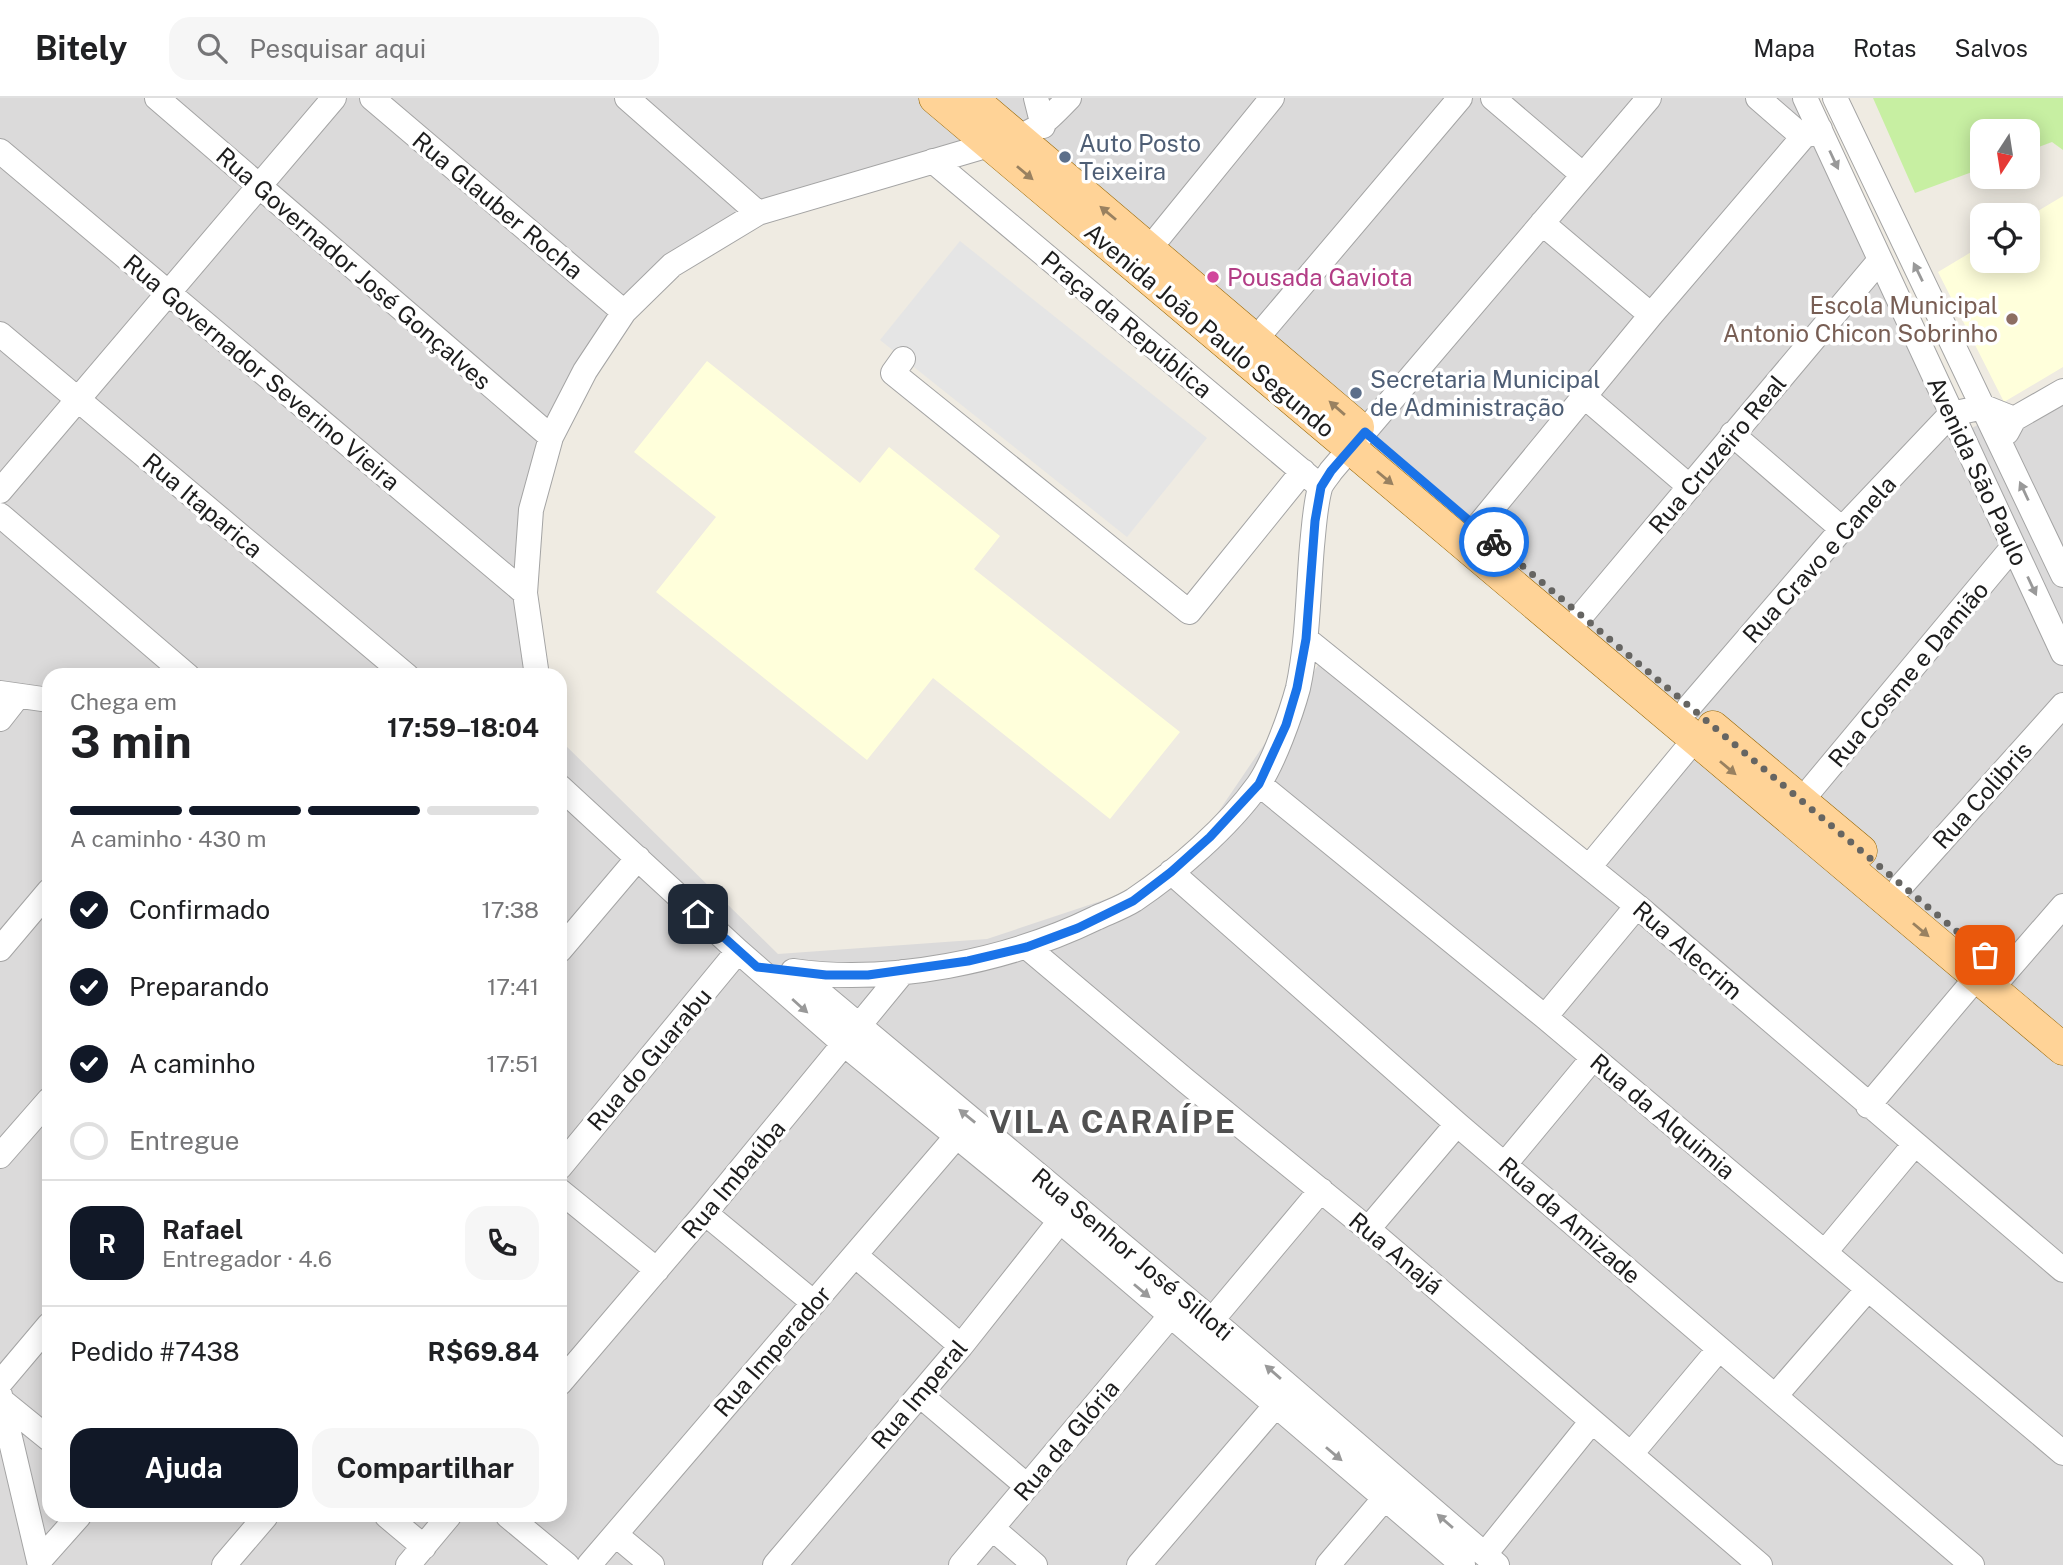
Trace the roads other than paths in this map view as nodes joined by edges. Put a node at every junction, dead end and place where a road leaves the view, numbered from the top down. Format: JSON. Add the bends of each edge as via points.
{"nodes":[{"id":1,"x":157,"y":98,"type":"edge"},
{"id":2,"x":334,"y":98,"type":"edge"},
{"id":3,"x":372,"y":98,"type":"edge"},
{"id":4,"x":627,"y":98,"type":"edge"},
{"id":5,"x":935,"y":98,"type":"edge"},
{"id":6,"x":971,"y":98,"type":"edge"},
{"id":7,"x":1036,"y":98,"type":"edge"},
{"id":8,"x":1069,"y":98,"type":"edge"},
{"id":9,"x":1272,"y":98,"type":"edge"},
{"id":10,"x":1460,"y":98,"type":"edge"},
{"id":11,"x":1493,"y":98,"type":"edge"},
{"id":12,"x":1648,"y":98,"type":"edge"},
{"id":13,"x":1758,"y":98,"type":"edge"},
{"id":14,"x":1805,"y":98,"type":"edge"},
{"id":15,"x":1835,"y":98,"type":"edge"},
{"id":16,"x":1812,"y":133,"type":"junction"},
{"id":17,"x":1017,"y":136,"type":"junction"},
{"id":18,"x":0,"y":151,"type":"edge"},
{"id":19,"x":933,"y":161,"type":"junction"},
{"id":20,"x":1582,"y":174,"type":"junction"},
{"id":21,"x":260,"y":188,"type":"junction"},
{"id":22,"x":758,"y":213,"type":"junction"},
{"id":23,"x":1542,"y":223,"type":"junction"},
{"id":24,"x":1150,"y":248,"type":"junction"},
{"id":25,"x":1880,"y":260,"type":"junction"},
{"id":26,"x":168,"y":292,"type":"junction"},
{"id":27,"x":624,"y":312,"type":"junction"},
{"id":28,"x":1651,"y":315,"type":"junction"},
{"id":29,"x":0,"y":334,"type":"edge"},
{"id":30,"x":1256,"y":339,"type":"junction"},
{"id":31,"x":903,"y":359,"type":"dead end"},
{"id":32,"x":2063,"y":391,"type":"edge"},
{"id":33,"x":1585,"y":397,"type":"junction"},
{"id":34,"x":77,"y":400,"type":"junction"},
{"id":35,"x":1984,"y":407,"type":"junction"},
{"id":36,"x":1951,"y":414,"type":"junction"},
{"id":37,"x":2014,"y":419,"type":"junction"},
{"id":38,"x":1732,"y":433,"type":"junction"},
{"id":39,"x":551,"y":437,"type":"junction"},
{"id":40,"x":1358,"y":440,"type":"junction"},
{"id":41,"x":2001,"y":443,"type":"junction"},
{"id":42,"x":1971,"y":458,"type":"junction"},
{"id":43,"x":1312,"y":479,"type":"junction"},
{"id":44,"x":1690,"y":487,"type":"junction"},
{"id":45,"x":0,"y":491,"type":"edge"},
{"id":46,"x":0,"y":515,"type":"edge"},
{"id":47,"x":1477,"y":527,"type":"junction"},
{"id":48,"x":1842,"y":529,"type":"junction"},
{"id":49,"x":2013,"y":547,"type":"junction"},
{"id":50,"x":2063,"y":575,"type":"edge"},
{"id":51,"x":524,"y":593,"type":"junction"},
{"id":52,"x":1581,"y":616,"type":"junction"},
{"id":53,"x":1306,"y":639,"type":"junction"},
{"id":54,"x":2063,"y":653,"type":"edge"},
{"id":55,"x":179,"y":668,"type":"edge"},
{"id":56,"x":397,"y":668,"type":"edge"},
{"id":57,"x":536,"y":668,"type":"edge"},
{"id":58,"x":9,"y":695,"type":"edge"},
{"id":59,"x":42,"y":699,"type":"edge"},
{"id":60,"x":2063,"y":705,"type":"edge"},
{"id":61,"x":1689,"y":708,"type":"junction"},
{"id":62,"x":0,"y":719,"type":"edge"},
{"id":63,"x":1695,"y":740,"type":"junction"},
{"id":64,"x":1259,"y":784,"type":"junction"},
{"id":65,"x":567,"y":793,"type":"edge"},
{"id":66,"x":1802,"y":800,"type":"junction"},
{"id":67,"x":638,"y":858,"type":"junction"},
{"id":68,"x":1589,"y":867,"type":"junction"},
{"id":69,"x":1171,"y":872,"type":"junction"},
{"id":70,"x":1901,"y":886,"type":"junction"},
{"id":71,"x":42,"y":899,"type":"edge"},
{"id":72,"x":1637,"y":906,"type":"junction"},
{"id":73,"x":2063,"y":906,"type":"edge"},
{"id":74,"x":567,"y":942,"type":"edge"},
{"id":75,"x":1027,"y":947,"type":"junction"},
{"id":76,"x":0,"y":949,"type":"edge"},
{"id":77,"x":747,"y":959,"type":"junction"},
{"id":78,"x":793,"y":971,"type":"junction"},
{"id":79,"x":903,"y":972,"type":"junction"},
{"id":80,"x":1991,"y":980,"type":"junction"},
{"id":81,"x":1545,"y":1017,"type":"junction"},
{"id":82,"x":2063,"y":1021,"type":"edge"},
{"id":83,"x":852,"y":1035,"type":"junction"},
{"id":84,"x":2063,"y":1049,"type":"edge"},
{"id":85,"x":1592,"y":1058,"type":"junction"},
{"id":86,"x":1868,"y":1106,"type":"junction"},
{"id":87,"x":42,"y":1108,"type":"edge"},
{"id":88,"x":1457,"y":1124,"type":"junction"},
{"id":89,"x":956,"y":1137,"type":"junction"},
{"id":90,"x":1914,"y":1145,"type":"junction"},
{"id":91,"x":0,"y":1156,"type":"edge"},
{"id":92,"x":567,"y":1159,"type":"edge"},
{"id":93,"x":1504,"y":1164,"type":"junction"},
{"id":94,"x":1321,"y":1190,"type":"junction"},
{"id":95,"x":567,"y":1197,"type":"edge"},
{"id":96,"x":705,"y":1213,"type":"junction"},
{"id":97,"x":1060,"y":1221,"type":"junction"},
{"id":98,"x":1368,"y":1229,"type":"junction"},
{"id":99,"x":1825,"y":1252,"type":"junction"},
{"id":100,"x":855,"y":1255,"type":"junction"},
{"id":101,"x":657,"y":1270,"type":"junction"},
{"id":102,"x":2063,"y":1270,"type":"edge"},
{"id":103,"x":1868,"y":1289,"type":"junction"},
{"id":104,"x":814,"y":1303,"type":"junction"},
{"id":105,"x":1171,"y":1315,"type":"junction"},
{"id":106,"x":1212,"y":1320,"type":"junction"},
{"id":107,"x":42,"y":1335,"type":"edge"},
{"id":108,"x":961,"y":1346,"type":"junction"},
{"id":109,"x":1719,"y":1349,"type":"junction"},
{"id":110,"x":567,"y":1376,"type":"edge"},
{"id":111,"x":0,"y":1393,"type":"edge"},
{"id":112,"x":920,"y":1395,"type":"junction"},
{"id":113,"x":1776,"y":1395,"type":"junction"},
{"id":114,"x":1276,"y":1405,"type":"junction"},
{"id":115,"x":1591,"y":1421,"type":"junction"},
{"id":116,"x":42,"y":1432,"type":"edge"},
{"id":117,"x":2063,"y":1453,"type":"edge"},
{"id":118,"x":1631,"y":1454,"type":"junction"},
{"id":119,"x":8,"y":1466,"type":"edge"},
{"id":120,"x":1027,"y":1486,"type":"junction"},
{"id":121,"x":1392,"y":1489,"type":"junction"},
{"id":122,"x":74,"y":1522,"type":"edge"},
{"id":123,"x":261,"y":1522,"type":"edge"},
{"id":124,"x":391,"y":1522,"type":"edge"},
{"id":125,"x":444,"y":1522,"type":"edge"},
{"id":126,"x":515,"y":1522,"type":"edge"},
{"id":127,"x":992,"y":1528,"type":"junction"},
{"id":128,"x":615,"y":1535,"type":"junction"},
{"id":129,"x":416,"y":1556,"type":"edge"},
{"id":130,"x":1481,"y":1562,"type":"edge"},
{"id":131,"x":40,"y":1563,"type":"edge"},
{"id":132,"x":224,"y":1565,"type":"edge"},
{"id":133,"x":567,"y":1565,"type":"edge"},
{"id":134,"x":589,"y":1565,"type":"edge"},
{"id":135,"x":652,"y":1565,"type":"edge"},
{"id":136,"x":775,"y":1565,"type":"edge"},
{"id":137,"x":961,"y":1565,"type":"edge"},
{"id":138,"x":1035,"y":1565,"type":"edge"},
{"id":139,"x":1139,"y":1565,"type":"edge"},
{"id":140,"x":1328,"y":1565,"type":"edge"},
{"id":141,"x":1760,"y":1565,"type":"edge"},
{"id":142,"x":1972,"y":1565,"type":"edge"}],
"edges":[{"from":1,"to":21,"type":"street","name":"Rua Governador José Gonçalves"},
{"from":2,"to":21,"type":"street"},
{"from":3,"to":27,"type":"street","name":"Rua Glauber Rocha"},
{"from":4,"to":22,"type":"street"},
{"from":5,"to":17,"type":"main road","name":"Avenida João Paulo Segundo"},
{"from":6,"to":17,"type":"main road","name":"Avenida João Paulo Segundo"},
{"from":7,"to":17,"type":"street"},
{"from":8,"to":17,"type":"street"},
{"from":9,"to":24,"type":"street"},
{"from":10,"to":30,"type":"street"},
{"from":11,"to":20,"type":"street"},
{"from":12,"to":20,"type":"street"},
{"from":13,"to":16,"type":"street"},
{"from":14,"to":16,"type":"street","name":"Avenida São Paulo"},
{"from":35,"to":15,"type":"street","name":"Avenida São Paulo","one_way":true},
{"from":16,"to":25,"type":"street","name":"Avenida São Paulo","one_way":true},
{"from":16,"to":28,"type":"street"},
{"from":17,"to":19,"type":"street"},
{"from":24,"to":17,"type":"main road","name":"Avenida João Paulo Segundo","one_way":true},
{"from":17,"to":40,"type":"main road","name":"Avenida João Paulo Segundo","one_way":true},
{"from":18,"to":26,"type":"street","name":"Rua Governador Severino Vieira"},
{"from":19,"to":22,"type":"street"},
{"from":19,"to":43,"type":"street","name":"Praça da República"},
{"from":20,"to":23,"type":"street"},
{"from":21,"to":26,"type":"street"},
{"from":21,"to":39,"type":"street","name":"Rua Governador José Gonçalves"},
{"from":22,"to":27,"type":"street","via":[[672,265]]},
{"from":23,"to":28,"type":"street"},
{"from":23,"to":40,"type":"street"},
{"from":24,"to":30,"type":"main road","name":"Avenida João Paulo Segundo"},
{"from":25,"to":36,"type":"street","name":"Avenida São Paulo"},
{"from":25,"to":38,"type":"street","name":"Rua Cruzeiro Real"},
{"from":26,"to":34,"type":"street"},
{"from":26,"to":51,"type":"street","name":"Rua Governador Severino Vieira"},
{"from":27,"to":39,"type":"street","via":[[585,371]]},
{"from":28,"to":33,"type":"street"},
{"from":29,"to":34,"type":"street","name":"Rua Itaparica"},
{"from":40,"to":30,"type":"main road","name":"Avenida João Paulo Segundo","one_way":true},
{"from":31,"to":43,"type":"street","via":[[893,373],[1095,524],[1189,612]]},
{"from":32,"to":37,"type":"street"},
{"from":33,"to":44,"type":"street"},
{"from":33,"to":47,"type":"street"},
{"from":34,"to":45,"type":"street"},
{"from":34,"to":56,"type":"street","name":"Rua Itaparica"},
{"from":35,"to":36,"type":"street"},
{"from":35,"to":37,"type":"street"},
{"from":35,"to":41,"type":"street","name":"Avenida São Paulo"},
{"from":36,"to":42,"type":"street","name":"Avenida São Paulo"},
{"from":36,"to":48,"type":"street","name":"Rua Cravo e Canela"},
{"from":37,"to":41,"type":"street"},
{"from":38,"to":44,"type":"street","name":"Rua Cruzeiro Real"},
{"from":38,"to":48,"type":"street"},
{"from":39,"to":51,"type":"street","via":[[531,510]]},
{"from":40,"to":43,"type":"street"},
{"from":40,"to":47,"type":"main road","name":"Avenida João Paulo Segundo"},
{"from":40,"to":63,"type":"main road","name":"Avenida João Paulo Segundo","one_way":true},
{"from":41,"to":42,"type":"street"},
{"from":50,"to":41,"type":"street","name":"Avenida São Paulo","one_way":true},
{"from":42,"to":49,"type":"street","name":"Avenida São Paulo"},
{"from":43,"to":53,"type":"street","via":[[1315,521]]},
{"from":44,"to":52,"type":"street","name":"Rua Cruzeiro Real"},
{"from":46,"to":55,"type":"street"},
{"from":47,"to":52,"type":"main road","name":"Avenida João Paulo Segundo"},
{"from":48,"to":61,"type":"street","name":"Rua Cravo e Canela"},
{"from":49,"to":54,"type":"street","name":"Avenida São Paulo","one_way":true},
{"from":49,"to":66,"type":"street","name":"Rua Cosme e Damião"},
{"from":51,"to":57,"type":"street"},
{"from":52,"to":61,"type":"main road","name":"Avenida João Paulo Segundo"},
{"from":53,"to":64,"type":"street","via":[[1286,725]]},
{"from":53,"to":68,"type":"street","name":"Rua Alecrim"},
{"from":58,"to":59,"type":"street"},
{"from":58,"to":62,"type":"street"},
{"from":60,"to":70,"type":"street","name":"Rua Colibris"},
{"from":61,"to":66,"type":"main road","name":"Avenida João Paulo Segundo"},
{"from":63,"to":68,"type":"street"},
{"from":63,"to":80,"type":"main road","name":"Avenida João Paulo Segundo","one_way":true},
{"from":64,"to":69,"type":"street"},
{"from":64,"to":81,"type":"street","name":"Rua da Alquimia"},
{"from":65,"to":67,"type":"street","name":"Rua Senhor José Silloti"},
{"from":66,"to":70,"type":"main road","name":"Avenida João Paulo Segundo"},
{"from":67,"to":74,"type":"street"},
{"from":67,"to":77,"type":"street","name":"Rua Senhor José Silloti"},
{"from":68,"to":72,"type":"street","name":"Rua Alecrim"},
{"from":69,"to":75,"type":"street","via":[[1133,901]]},
{"from":69,"to":88,"type":"street","name":"Rua da Amizade"},
{"from":70,"to":80,"type":"main road","name":"Avenida João Paulo Segundo"},
{"from":71,"to":76,"type":"street"},
{"from":72,"to":81,"type":"street"},
{"from":72,"to":86,"type":"street","name":"Rua Alecrim"},
{"from":73,"to":80,"type":"street"},
{"from":75,"to":79,"type":"street"},
{"from":75,"to":94,"type":"street","name":"Rua Anajá"},
{"from":77,"to":78,"type":"street"},
{"from":77,"to":83,"type":"street","name":"Rua Senhor José Silloti","one_way":true},
{"from":77,"to":92,"type":"street","name":"Rua do Guarabu"},
{"from":78,"to":79,"type":"street","via":[[826,975]]},
{"from":78,"to":83,"type":"street","name":"Rua Senhor José Silloti"},
{"from":79,"to":83,"type":"street","name":"Rua Imbaúba"},
{"from":80,"to":82,"type":"main road","name":"Avenida João Paulo Segundo"},
{"from":80,"to":84,"type":"main road","name":"Avenida João Paulo Segundo"},
{"from":80,"to":86,"type":"street"},
{"from":81,"to":85,"type":"street","name":"Rua da Alquimia"},
{"from":83,"to":89,"type":"street","name":"Rua Senhor José Silloti"},
{"from":83,"to":96,"type":"street","name":"Rua Imbaúba"},
{"from":106,"to":83,"type":"street","name":"Rua Senhor José Silloti","one_way":true},
{"from":85,"to":93,"type":"street"},
{"from":85,"to":99,"type":"street","name":"Rua da Alquimia"},
{"from":86,"to":90,"type":"street","name":"Rua Alecrim"},
{"from":87,"to":91,"type":"street"},
{"from":88,"to":93,"type":"street","name":"Rua da Amizade"},
{"from":88,"to":98,"type":"street"},
{"from":89,"to":97,"type":"street","name":"Rua Senhor José Silloti"},
{"from":89,"to":100,"type":"street","name":"Rua Imperador"},
{"from":90,"to":99,"type":"street"},
{"from":90,"to":102,"type":"street","name":"Rua Alecrim"},
{"from":93,"to":109,"type":"street","name":"Rua da Amizade"},
{"from":94,"to":98,"type":"street","name":"Rua Anajá"},
{"from":94,"to":106,"type":"street"},
{"from":95,"to":101,"type":"street"},
{"from":96,"to":101,"type":"street","name":"Rua Imbaúba"},
{"from":96,"to":104,"type":"street"},
{"from":97,"to":105,"type":"street","name":"Rua Senhor José Silloti","one_way":true},
{"from":97,"to":108,"type":"street","name":"Rua Imperal"},
{"from":98,"to":115,"type":"street","name":"Rua Anajá"},
{"from":99,"to":103,"type":"street","name":"Rua da Alquimia"},
{"from":100,"to":104,"type":"street","name":"Rua Imperador"},
{"from":100,"to":108,"type":"street"},
{"from":101,"to":110,"type":"street","name":"Rua Imbaúba"},
{"from":103,"to":113,"type":"street"},
{"from":103,"to":117,"type":"street","name":"Rua da Alquimia"},
{"from":104,"to":128,"type":"street","name":"Rua Imperador"},
{"from":105,"to":114,"type":"street","name":"Rua Senhor José Silloti"},
{"from":105,"to":120,"type":"street","name":"Rua da Glória"},
{"from":121,"to":106,"type":"street","name":"Rua Senhor José Silloti","one_way":true},
{"from":107,"to":111,"type":"street"},
{"from":108,"to":112,"type":"street","name":"Rua Imperal"},
{"from":109,"to":113,"type":"street","name":"Rua da Amizade"},
{"from":109,"to":118,"type":"street"},
{"from":111,"to":116,"type":"street"},
{"from":111,"to":119,"type":"street"},
{"from":112,"to":120,"type":"street"},
{"from":112,"to":136,"type":"street","name":"Rua Imperal"},
{"from":113,"to":142,"type":"street","name":"Rua da Amizade"},
{"from":114,"to":121,"type":"street","name":"Rua Senhor José Silloti","one_way":true},
{"from":114,"to":139,"type":"street"},
{"from":115,"to":118,"type":"street","name":"Rua Anajá"},
{"from":115,"to":130,"type":"street"},
{"from":118,"to":141,"type":"street","name":"Rua Anajá"},
{"from":119,"to":131,"type":"street"},
{"from":120,"to":127,"type":"street","name":"Rua da Glória"},
{"from":121,"to":130,"type":"street","name":"Rua Senhor José Silloti"},
{"from":121,"to":140,"type":"street"},
{"from":122,"to":131,"type":"street"},
{"from":123,"to":132,"type":"street"},
{"from":124,"to":129,"type":"street"},
{"from":125,"to":129,"type":"street"},
{"from":126,"to":133,"type":"street"},
{"from":127,"to":137,"type":"street","name":"Rua da Glória"},
{"from":127,"to":138,"type":"street"},
{"from":128,"to":134,"type":"street","name":"Rua Imperador"},
{"from":128,"to":135,"type":"street"}]}
